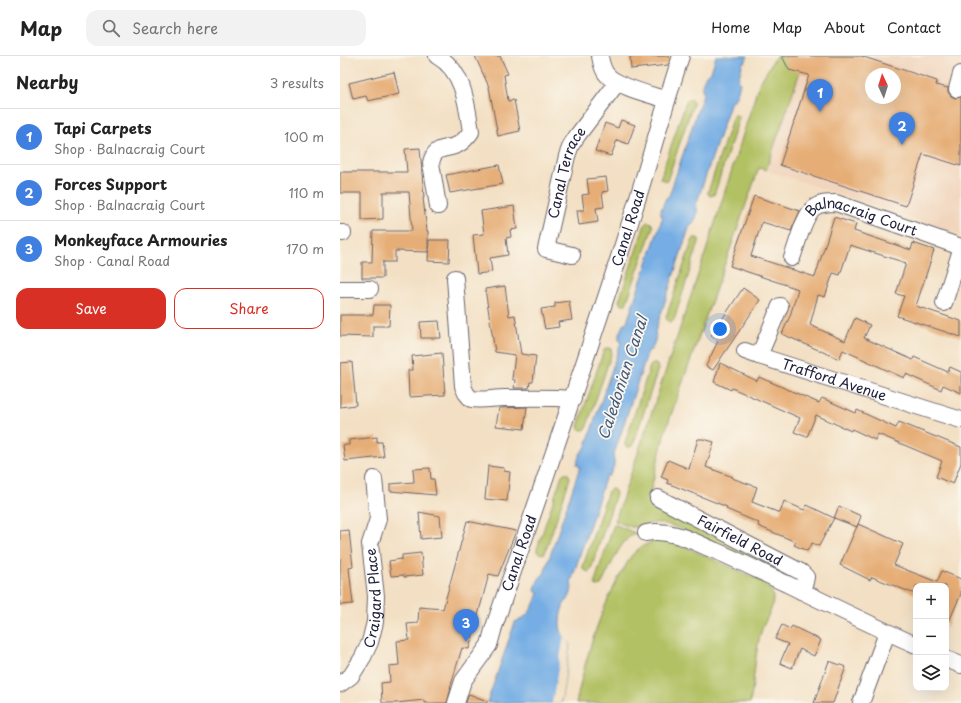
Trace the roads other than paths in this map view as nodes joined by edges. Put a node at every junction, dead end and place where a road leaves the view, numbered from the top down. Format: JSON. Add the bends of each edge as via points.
{"nodes":[{"id":1,"x":437,"y":56,"type":"edge"},
{"id":2,"x":600,"y":56,"type":"edge"},
{"id":3,"x":681,"y":56,"type":"edge"},
{"id":4,"x":617,"y":83,"type":"junction"},
{"id":5,"x":666,"y":100,"type":"junction"},
{"id":6,"x":438,"y":206,"type":"dead end"},
{"id":7,"x":961,"y":247,"type":"edge"},
{"id":8,"x":961,"y":250,"type":"edge"},
{"id":9,"x":572,"y":255,"type":"dead end"},
{"id":10,"x":792,"y":258,"type":"dead end"},
{"id":11,"x":455,"y":278,"type":"dead end"},
{"id":12,"x":340,"y":289,"type":"edge"},
{"id":13,"x":370,"y":289,"type":"dead end"},
{"id":14,"x":944,"y":303,"type":"dead end"},
{"id":15,"x":780,"y":306,"type":"dead end"},
{"id":16,"x":573,"y":399,"type":"junction"},
{"id":17,"x":961,"y":420,"type":"edge"},
{"id":18,"x":374,"y":479,"type":"dead end"},
{"id":19,"x":658,"y":498,"type":"dead end"},
{"id":20,"x":646,"y":533,"type":"dead end"},
{"id":21,"x":801,"y":591,"type":"junction"},
{"id":22,"x":888,"y":633,"type":"junction"},
{"id":23,"x":913,"y":644,"type":"edge"},
{"id":24,"x":949,"y":660,"type":"edge"},
{"id":25,"x":961,"y":665,"type":"edge"},
{"id":26,"x":340,"y":684,"type":"edge"},
{"id":27,"x":456,"y":703,"type":"edge"},
{"id":28,"x":861,"y":703,"type":"edge"}],
"edges":[{"from":1,"to":6,"type":"street","via":[[453,70],[461,86],[468,106],[471,132],[460,144],[440,150],[432,156]]},
{"from":2,"to":4,"type":"street","via":[[608,76]]},
{"from":3,"to":5,"type":"street","name":"Canal Road"},
{"from":4,"to":5,"type":"street"},
{"from":4,"to":9,"type":"street","name":"Canal Terrace","via":[[577,136],[567,156],[546,249]]},
{"from":5,"to":16,"type":"street","name":"Canal Road"},
{"from":7,"to":10,"type":"street","name":"Balnacraig Court","via":[[836,203],[825,203],[815,207],[807,216]]},
{"from":8,"to":14,"type":"street"},
{"from":11,"to":16,"type":"street","via":[[463,386],[471,399]]},
{"from":12,"to":13,"type":"street"},
{"from":15,"to":17,"type":"street","name":"Trafford Avenue","via":[[752,353]]},
{"from":16,"to":27,"type":"street","name":"Canal Road","via":[[489,645],[463,681]]},
{"from":18,"to":26,"type":"street","name":"Craigard Place","via":[[378,519],[370,544],[376,596],[375,622],[370,642],[362,658],[351,676]]},
{"from":19,"to":21,"type":"street","name":"Fairfield Road","via":[[801,572],[806,577]]},
{"from":20,"to":21,"type":"street","name":"Fairfield Road","via":[[654,531],[686,538]]},
{"from":21,"to":22,"type":"street","name":"Fairfield Road"},
{"from":22,"to":23,"type":"street","name":"Fairfield Road"},
{"from":22,"to":28,"type":"street"},
{"from":24,"to":25,"type":"street"}]}
